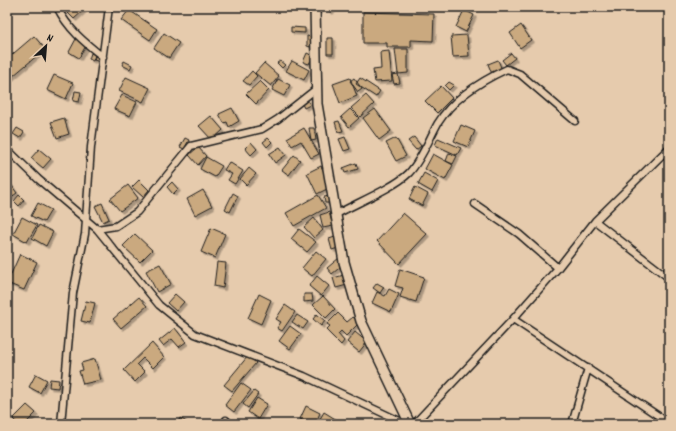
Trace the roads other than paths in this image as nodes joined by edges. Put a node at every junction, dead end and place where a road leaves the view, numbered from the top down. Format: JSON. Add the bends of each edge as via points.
{"nodes":[{"id":1,"x":57,"y":7,"type":"edge"},
{"id":2,"x":109,"y":7,"type":"edge"},
{"id":3,"x":315,"y":7,"type":"edge"},
{"id":4,"x":103,"y":57,"type":"junction"},
{"id":5,"x":316,"y":89,"type":"junction"},
{"id":6,"x":575,"y":121,"type":"dead end"},
{"id":7,"x":669,"y":148,"type":"edge"},
{"id":8,"x":7,"y":149,"type":"edge"},
{"id":9,"x":474,"y":204,"type":"dead end"},
{"id":10,"x":335,"y":215,"type":"junction"},
{"id":11,"x":86,"y":221,"type":"junction"},
{"id":12,"x":595,"y":221,"type":"junction"},
{"id":13,"x":97,"y":229,"type":"junction"},
{"id":14,"x":558,"y":268,"type":"junction"},
{"id":15,"x":669,"y":278,"type":"edge"},
{"id":16,"x":513,"y":319,"type":"junction"},
{"id":17,"x":588,"y":368,"type":"junction"},
{"id":18,"x":669,"y":423,"type":"edge"},
{"id":19,"x":61,"y":424,"type":"edge"},
{"id":20,"x":406,"y":424,"type":"edge"},
{"id":21,"x":410,"y":424,"type":"edge"},
{"id":22,"x":414,"y":424,"type":"edge"},
{"id":23,"x":572,"y":424,"type":"edge"}],
"edges":[{"from":1,"to":4,"type":"street","via":[[75,34]]},
{"from":2,"to":4,"type":"street"},
{"from":3,"to":5,"type":"street"},
{"from":4,"to":11,"type":"street","via":[[91,147]]},
{"from":5,"to":10,"type":"street","via":[[322,144]]},
{"from":5,"to":13,"type":"street","via":[[262,129],[191,146],[137,212],[122,223]]},
{"from":6,"to":10,"type":"street","via":[[520,74],[507,69],[457,99],[438,123],[416,164],[402,179]]},
{"from":7,"to":12,"type":"street"},
{"from":8,"to":11,"type":"street"},
{"from":9,"to":14,"type":"street","via":[[519,234]]},
{"from":10,"to":21,"type":"street","via":[[344,262],[361,321]]},
{"from":11,"to":13,"type":"street"},
{"from":11,"to":19,"type":"street","via":[[73,293]]},
{"from":12,"to":14,"type":"street"},
{"from":12,"to":15,"type":"street"},
{"from":13,"to":20,"type":"street","via":[[159,305],[195,334],[304,376]]},
{"from":14,"to":16,"type":"street"},
{"from":16,"to":17,"type":"street"},
{"from":16,"to":22,"type":"street"},
{"from":17,"to":18,"type":"street"},
{"from":17,"to":23,"type":"street"}]}
